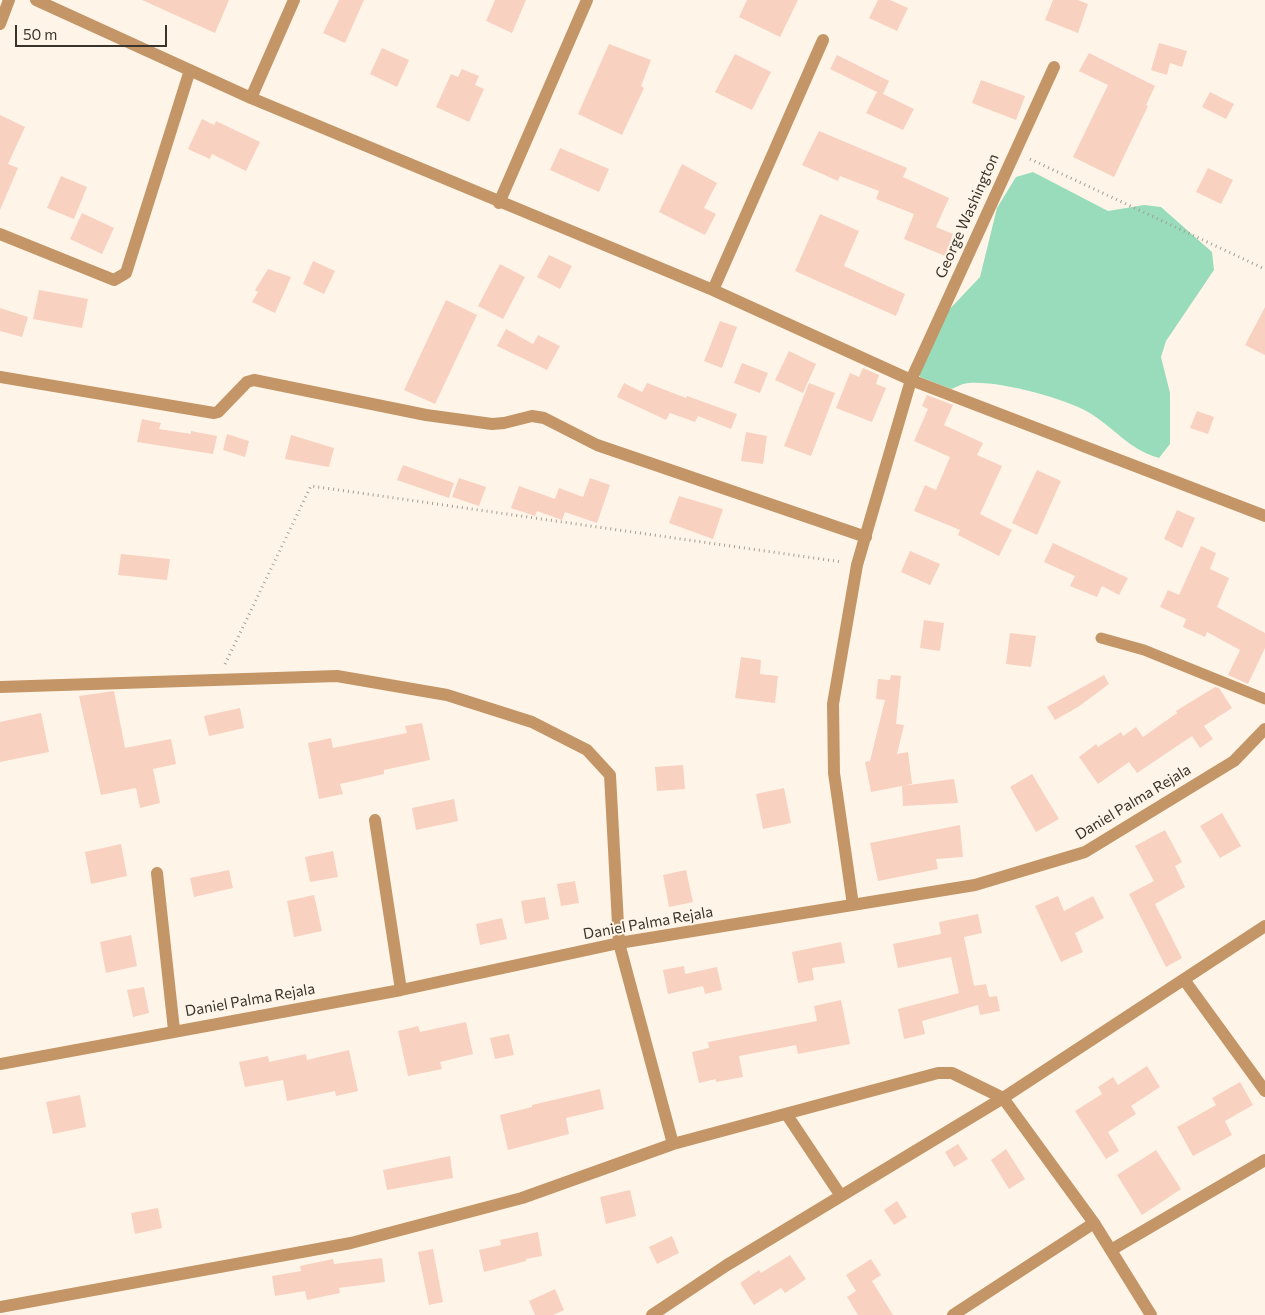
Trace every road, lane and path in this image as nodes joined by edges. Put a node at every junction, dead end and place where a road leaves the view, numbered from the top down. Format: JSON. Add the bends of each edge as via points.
{"nodes":[{"id":1,"x":9,"y":0,"type":"edge"},
{"id":2,"x":36,"y":0,"type":"edge"},
{"id":3,"x":294,"y":0,"type":"edge"},
{"id":4,"x":587,"y":0,"type":"edge"},
{"id":5,"x":0,"y":24,"type":"edge"},
{"id":6,"x":822,"y":40,"type":"dead end"},
{"id":7,"x":1054,"y":67,"type":"dead end"},
{"id":8,"x":190,"y":70,"type":"junction"},
{"id":9,"x":251,"y":98,"type":"junction"},
{"id":10,"x":1014,"y":152,"type":"junction"},
{"id":11,"x":499,"y":203,"type":"junction"},
{"id":12,"x":0,"y":234,"type":"edge"},
{"id":13,"x":1265,"y":269,"type":"edge"},
{"id":14,"x":713,"y":290,"type":"junction"},
{"id":15,"x":0,"y":377,"type":"edge"},
{"id":16,"x":911,"y":380,"type":"junction"},
{"id":17,"x":1265,"y":516,"type":"edge"},
{"id":18,"x":866,"y":536,"type":"junction"},
{"id":19,"x":857,"y":565,"type":"junction"},
{"id":20,"x":1101,"y":638,"type":"dead end"},
{"id":21,"x":217,"y":679,"type":"junction"},
{"id":22,"x":0,"y":687,"type":"edge"},
{"id":23,"x":1265,"y":700,"type":"edge"},
{"id":24,"x":1265,"y":730,"type":"edge"},
{"id":25,"x":374,"y":820,"type":"dead end"},
{"id":26,"x":157,"y":873,"type":"dead end"},
{"id":27,"x":853,"y":905,"type":"junction"},
{"id":28,"x":1265,"y":926,"type":"edge"},
{"id":29,"x":619,"y":943,"type":"junction"},
{"id":30,"x":1185,"y":980,"type":"junction"},
{"id":31,"x":401,"y":990,"type":"junction"},
{"id":32,"x":174,"y":1030,"type":"junction"},
{"id":33,"x":0,"y":1064,"type":"edge"},
{"id":34,"x":1265,"y":1091,"type":"edge"},
{"id":35,"x":1003,"y":1098,"type":"junction"},
{"id":36,"x":787,"y":1115,"type":"junction"},
{"id":37,"x":673,"y":1144,"type":"junction"},
{"id":38,"x":1265,"y":1160,"type":"edge"},
{"id":39,"x":841,"y":1196,"type":"junction"},
{"id":40,"x":1094,"y":1223,"type":"junction"},
{"id":41,"x":1111,"y":1250,"type":"junction"},
{"id":42,"x":4,"y":1310,"type":"edge"},
{"id":43,"x":652,"y":1315,"type":"edge"},
{"id":44,"x":953,"y":1315,"type":"edge"},
{"id":45,"x":1151,"y":1315,"type":"edge"}],
"edges":[{"from":1,"to":5,"type":"street"},
{"from":2,"to":8,"type":"street"},
{"from":3,"to":9,"type":"street"},
{"from":4,"to":11,"type":"street"},
{"from":6,"to":14,"type":"street"},
{"from":7,"to":10,"type":"street","name":"George Washington"},
{"from":8,"to":9,"type":"street"},
{"from":8,"to":12,"type":"street","via":[[126,273],[114,280]]},
{"from":9,"to":11,"type":"street"},
{"from":10,"to":13,"type":"path"},
{"from":10,"to":16,"type":"street","name":"George Washington"},
{"from":11,"to":14,"type":"street"},
{"from":14,"to":16,"type":"street"},
{"from":15,"to":18,"type":"street","via":[[214,413],[247,382],[254,380],[426,415],[483,423],[504,423],[532,416],[544,418],[597,444]]},
{"from":16,"to":17,"type":"street"},
{"from":16,"to":18,"type":"street","name":"George Washington"},
{"from":18,"to":19,"type":"street","name":"George Washington"},
{"from":19,"to":21,"type":"path","via":[[311,486]]},
{"from":19,"to":27,"type":"street","name":"George Washington","via":[[833,704],[834,773]]},
{"from":20,"to":23,"type":"lane","via":[[1144,650]]},
{"from":21,"to":22,"type":"street"},
{"from":21,"to":29,"type":"street","via":[[337,676],[447,695],[532,722],[587,750],[610,775]]},
{"from":24,"to":27,"type":"street","name":"Daniel Palma Rejala","via":[[1234,761],[1085,852],[976,885]]},
{"from":25,"to":31,"type":"street"},
{"from":26,"to":32,"type":"street"},
{"from":27,"to":29,"type":"street","name":"Daniel Palma Rejala"},
{"from":28,"to":30,"type":"street"},
{"from":29,"to":31,"type":"street","name":"Daniel Palma Rejala"},
{"from":29,"to":37,"type":"street"},
{"from":30,"to":34,"type":"street"},
{"from":30,"to":35,"type":"street"},
{"from":31,"to":32,"type":"street","name":"Daniel Palma Rejala"},
{"from":32,"to":33,"type":"street","name":"Daniel Palma Rejala"},
{"from":35,"to":36,"type":"street","via":[[952,1073],[938,1073]]},
{"from":35,"to":39,"type":"street"},
{"from":35,"to":40,"type":"street"},
{"from":36,"to":37,"type":"street"},
{"from":36,"to":39,"type":"street"},
{"from":37,"to":42,"type":"street","via":[[522,1198],[351,1243]]},
{"from":38,"to":41,"type":"street"},
{"from":39,"to":43,"type":"street"},
{"from":40,"to":41,"type":"street"},
{"from":40,"to":44,"type":"street"},
{"from":41,"to":45,"type":"street"}]}
